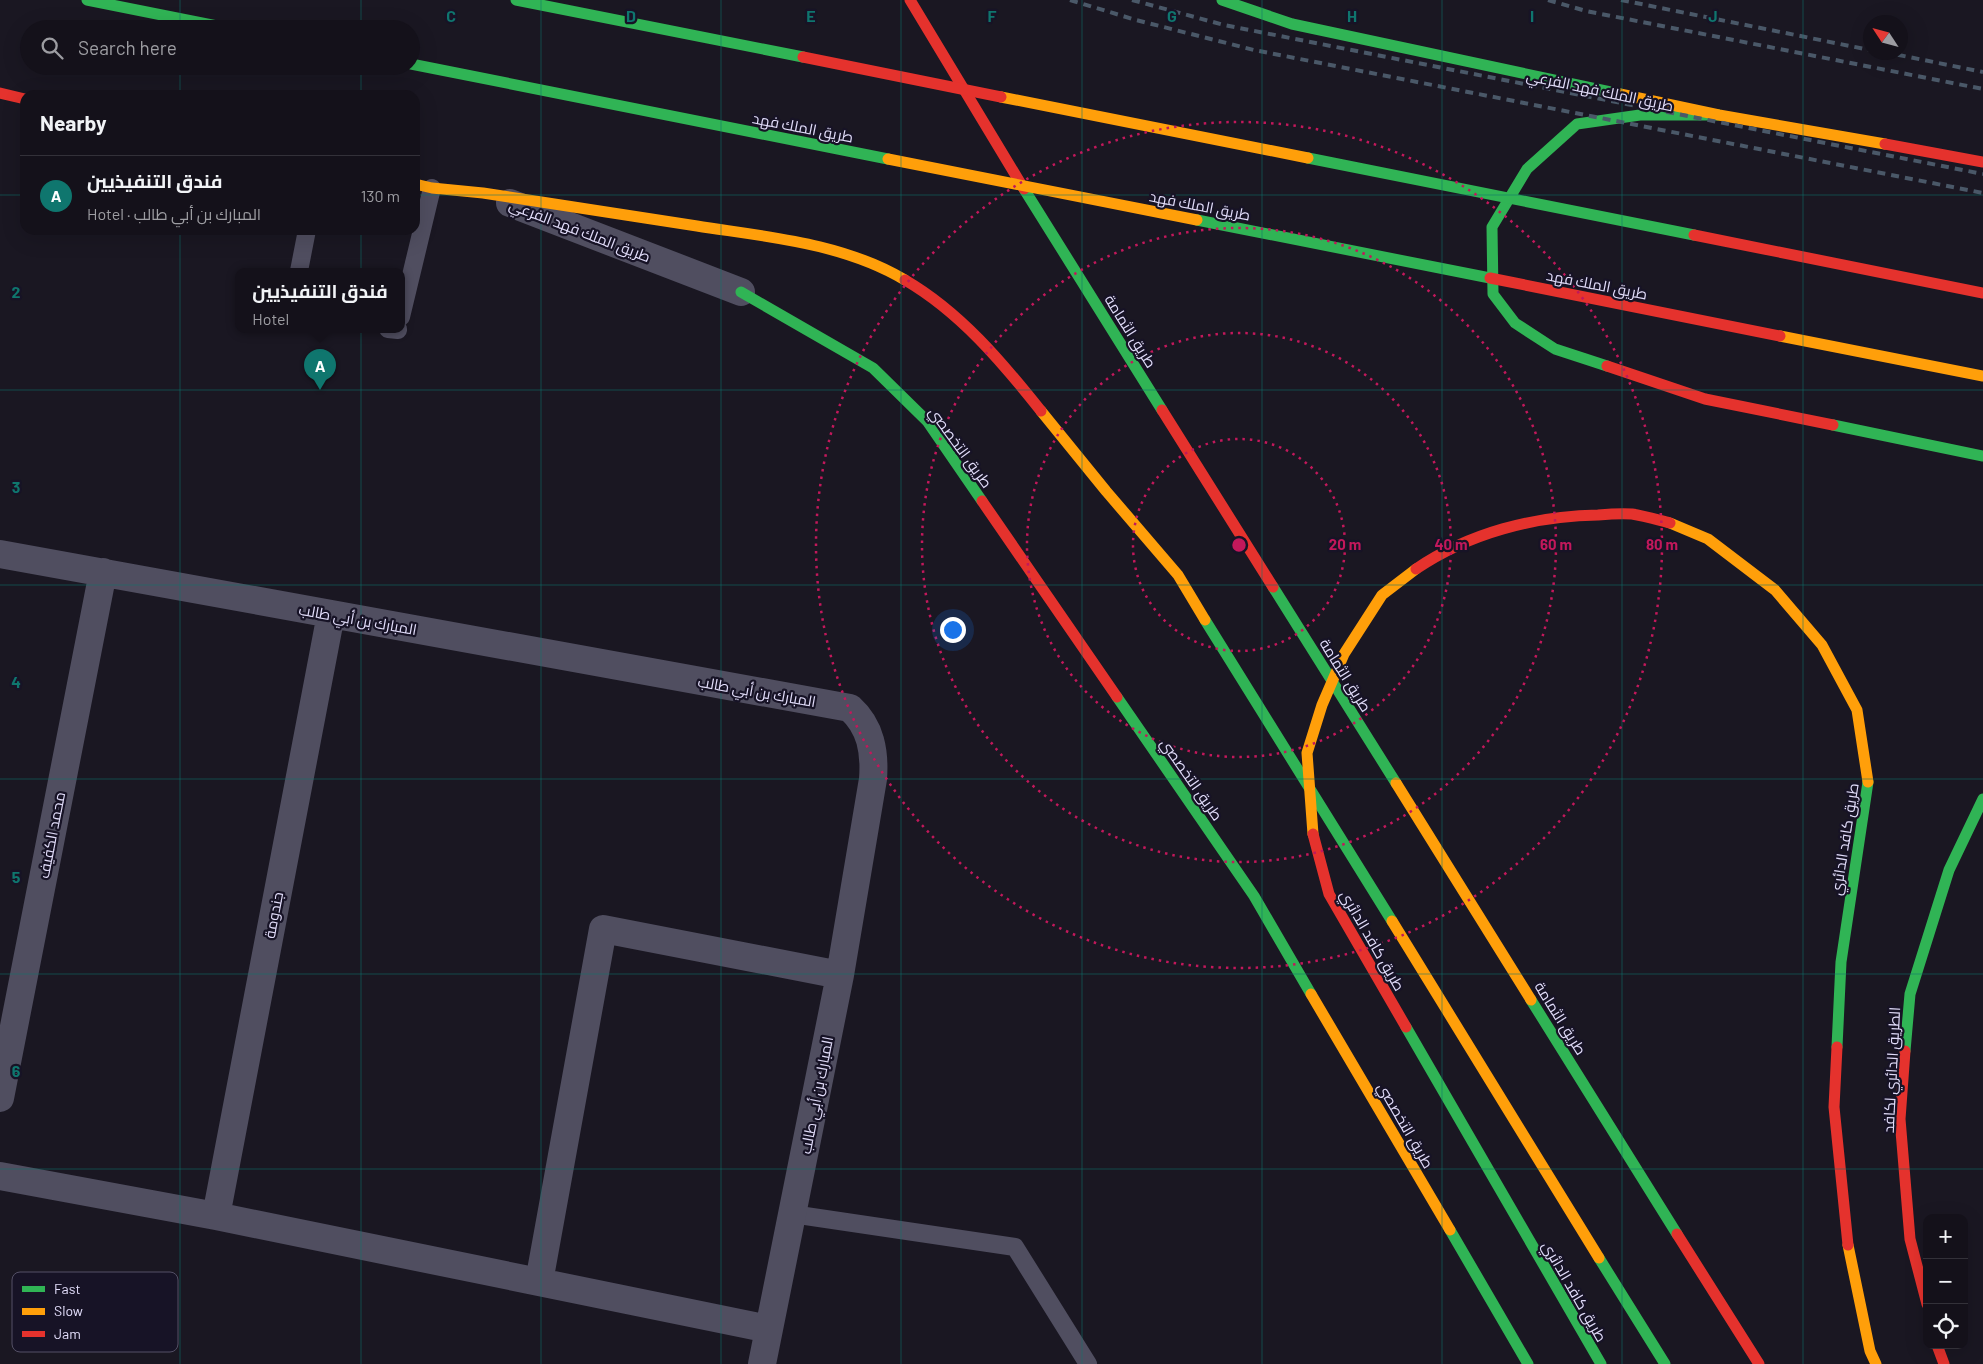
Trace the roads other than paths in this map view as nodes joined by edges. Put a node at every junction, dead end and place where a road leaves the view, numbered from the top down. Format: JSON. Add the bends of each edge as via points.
{"nodes":[{"id":1,"x":87,"y":0,"type":"edge"},
{"id":2,"x":516,"y":0,"type":"edge"},
{"id":3,"x":910,"y":0,"type":"edge"},
{"id":4,"x":1222,"y":0,"type":"edge"},
{"id":5,"x":187,"y":20,"type":"edge"},
{"id":6,"x":420,"y":66,"type":"edge"},
{"id":7,"x":0,"y":93,"type":"edge"},
{"id":8,"x":20,"y":98,"type":"edge"},
{"id":9,"x":1719,"y":115,"type":"junction"},
{"id":10,"x":1983,"y":162,"type":"edge"},
{"id":11,"x":420,"y":185,"type":"edge"},
{"id":12,"x":432,"y":188,"type":"junction"},
{"id":13,"x":483,"y":193,"type":"junction"},
{"id":14,"x":306,"y":235,"type":"edge"},
{"id":15,"x":300,"y":268,"type":"edge"},
{"id":16,"x":741,"y":292,"type":"joint"},
{"id":17,"x":1983,"y":293,"type":"edge"},
{"id":18,"x":405,"y":300,"type":"edge"},
{"id":19,"x":1983,"y":376,"type":"edge"},
{"id":20,"x":1983,"y":456,"type":"edge"},
{"id":21,"x":0,"y":554,"type":"edge"},
{"id":22,"x":103,"y":572,"type":"junction"},
{"id":23,"x":331,"y":614,"type":"junction"},
{"id":24,"x":1983,"y":799,"type":"edge"},
{"id":25,"x":1970,"y":851,"type":"dead end"},
{"id":26,"x":1949,"y":870,"type":"junction"},
{"id":27,"x":840,"y":975,"type":"junction"},
{"id":28,"x":0,"y":1098,"type":"edge"},
{"id":29,"x":0,"y":1176,"type":"edge"},
{"id":30,"x":792,"y":1214,"type":"junction"},
{"id":31,"x":216,"y":1216,"type":"junction"},
{"id":32,"x":539,"y":1282,"type":"junction"},
{"id":33,"x":1923,"y":1289,"type":"edge"},
{"id":34,"x":769,"y":1330,"type":"junction"},
{"id":35,"x":1938,"y":1349,"type":"edge"},
{"id":36,"x":762,"y":1364,"type":"edge"},
{"id":37,"x":1088,"y":1364,"type":"edge"},
{"id":38,"x":1528,"y":1364,"type":"edge"},
{"id":39,"x":1600,"y":1364,"type":"edge"},
{"id":40,"x":1665,"y":1364,"type":"edge"},
{"id":41,"x":1759,"y":1364,"type":"edge"},
{"id":42,"x":1876,"y":1364,"type":"edge"},
{"id":43,"x":1944,"y":1364,"type":"edge"}],
"edges":[{"from":1,"to":5,"type":"main road"},
{"from":2,"to":17,"type":"main road","bridge":true},
{"from":3,"to":41,"type":"main road","name":"طريق الثمامة","via":[[981,120]]},
{"from":4,"to":9,"type":"main road","name":"طريق الملك فهد الفرعي","via":[[1292,24]]},
{"from":6,"to":19,"type":"main road","name":"طريق الملك فهد","bridge":true},
{"from":7,"to":8,"type":"main road"},
{"from":9,"to":10,"type":"main road","name":"طريق الملك فهد الفرعي"},
{"from":9,"to":20,"type":"main road","via":[[1640,115],[1577,124],[1527,169],[1492,227],[1493,294],[1515,323],[1555,349],[1705,399]]},
{"from":11,"to":12,"type":"main road","name":"طريق الملك فهد الفرعي"},
{"from":12,"to":13,"type":"main road","name":"طريق الملك فهد الفرعي"},
{"from":12,"to":18,"type":"lane"},
{"from":13,"to":16,"type":"street","name":"طريق الملك فهد الفرعي"},
{"from":13,"to":40,"type":"main road","via":[[836,250],[886,268],[947,308],[971,329],[1026,389],[1178,576]]},
{"from":14,"to":15,"type":"lane"},
{"from":16,"to":38,"type":"main road","name":"طريق التخصصي","via":[[873,368],[927,421],[1254,896]]},
{"from":21,"to":22,"type":"street","name":"المبارك بن أبي طالب"},
{"from":22,"to":23,"type":"street","name":"المبارك بن أبي طالب"},
{"from":22,"to":28,"type":"street","name":"محمد الكفيف"},
{"from":23,"to":27,"type":"street","name":"المبارك بن أبي طالب","via":[[850,708],[867,731],[874,757],[865,832]]},
{"from":23,"to":31,"type":"street","name":"جندومة"},
{"from":24,"to":26,"type":"main road","name":"الطريق الدائري لكافد"},
{"from":25,"to":26,"type":"main road"},
{"from":26,"to":33,"type":"main road","name":"الطريق الدائري لكافد","via":[[1910,994],[1900,1119],[1910,1239]]},
{"from":27,"to":30,"type":"street","name":"المبارك بن أبي طالب"},
{"from":27,"to":32,"type":"street","via":[[604,929]]},
{"from":29,"to":31,"type":"street"},
{"from":30,"to":34,"type":"street","name":"المبارك بن أبي طالب"},
{"from":30,"to":37,"type":"lane","via":[[1015,1247]]},
{"from":31,"to":32,"type":"street"},
{"from":32,"to":34,"type":"street"},
{"from":34,"to":36,"type":"street","name":"المبارك بن أبي طالب"},
{"from":35,"to":43,"type":"main road"},
{"from":39,"to":42,"type":"main road","name":"طريق كافد الدائري","bridge":true,"via":[[1328,894],[1311,827],[1307,753],[1322,705],[1344,654],[1382,595],[1417,568],[1451,547],[1520,524],[1576,515],[1630,514],[1670,523],[1708,539],[1775,590],[1822,645],[1857,710],[1869,778],[1841,962],[1834,1107],[1848,1245],[1870,1351]]}]}
